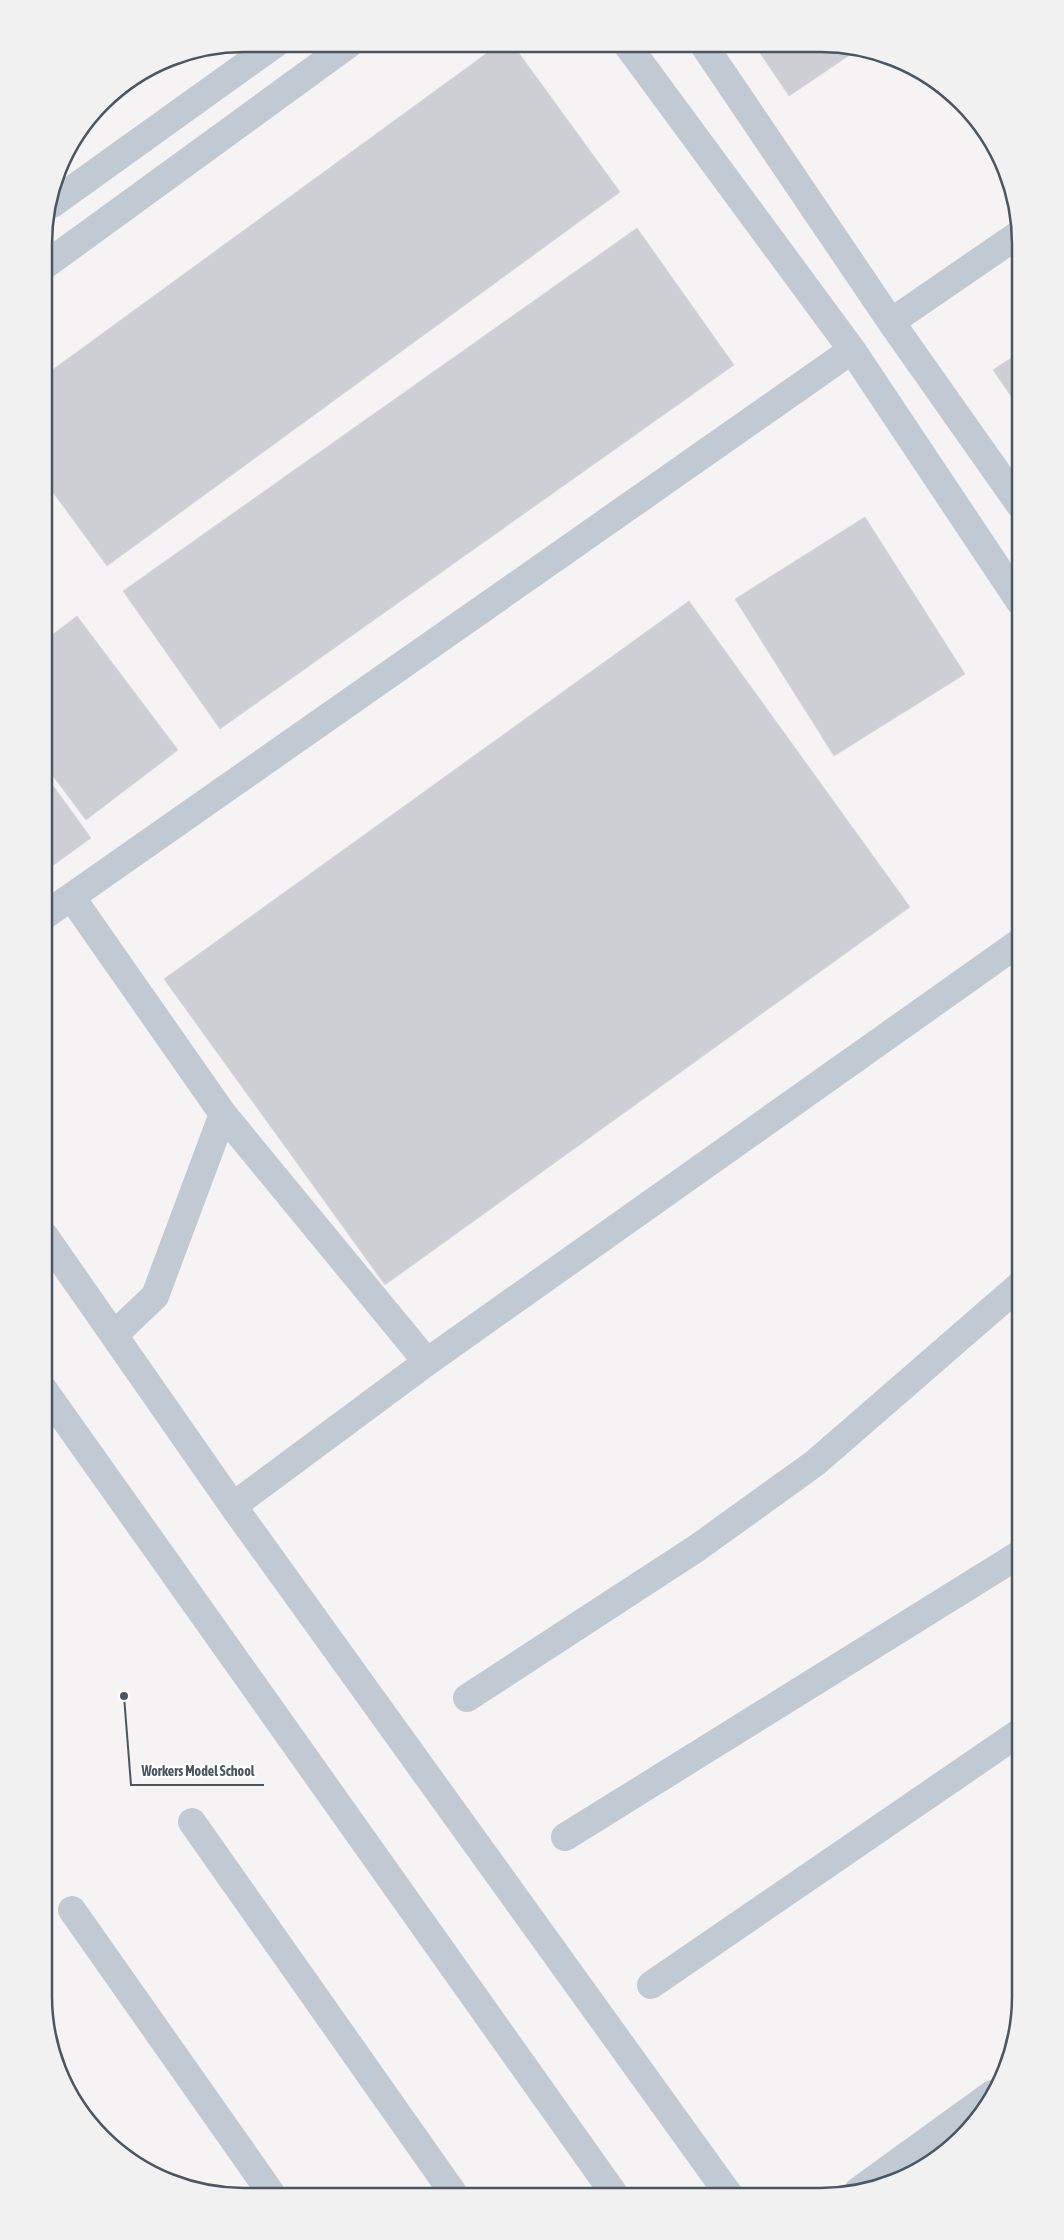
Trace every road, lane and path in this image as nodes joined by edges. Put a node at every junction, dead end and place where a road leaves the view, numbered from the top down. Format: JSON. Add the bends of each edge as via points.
{"nodes":[{"id":1,"x":264,"y":52,"type":"edge"},
{"id":2,"x":338,"y":52,"type":"edge"},
{"id":3,"x":632,"y":52,"type":"edge"},
{"id":4,"x":708,"y":52,"type":"edge"},
{"id":5,"x":58,"y":200,"type":"edge"},
{"id":6,"x":1012,"y":239,"type":"edge"},
{"id":7,"x":52,"y":260,"type":"edge"},
{"id":8,"x":891,"y":322,"type":"junction"},
{"id":9,"x":852,"y":350,"type":"junction"},
{"id":10,"x":1012,"y":494,"type":"edge"},
{"id":11,"x":1012,"y":590,"type":"edge"},
{"id":12,"x":72,"y":898,"type":"junction"},
{"id":13,"x":52,"y":911,"type":"edge"},
{"id":14,"x":1012,"y":948,"type":"edge"},
{"id":15,"x":223,"y":1114,"type":"junction"},
{"id":16,"x":52,"y":1246,"type":"edge"},
{"id":17,"x":1012,"y":1292,"type":"edge"},
{"id":18,"x":114,"y":1335,"type":"junction"},
{"id":19,"x":427,"y":1362,"type":"junction"},
{"id":20,"x":52,"y":1401,"type":"edge"},
{"id":21,"x":233,"y":1506,"type":"junction"},
{"id":22,"x":1012,"y":1559,"type":"edge"},
{"id":23,"x":467,"y":1698,"type":"dead end"},
{"id":24,"x":1012,"y":1737,"type":"edge"},
{"id":25,"x":192,"y":1822,"type":"dead end"},
{"id":26,"x":565,"y":1837,"type":"dead end"},
{"id":27,"x":72,"y":1910,"type":"dead end"},
{"id":28,"x":651,"y":1985,"type":"dead end"},
{"id":29,"x":977,"y":2105,"type":"edge"},
{"id":30,"x":874,"y":2179,"type":"edge"},
{"id":31,"x":267,"y":2188,"type":"edge"},
{"id":32,"x":450,"y":2188,"type":"edge"},
{"id":33,"x":610,"y":2188,"type":"edge"},
{"id":34,"x":724,"y":2188,"type":"edge"}],
"edges":[{"from":1,"to":5,"type":"street"},
{"from":2,"to":7,"type":"street"},
{"from":3,"to":9,"type":"street"},
{"from":4,"to":8,"type":"street"},
{"from":6,"to":8,"type":"street"},
{"from":8,"to":10,"type":"street"},
{"from":9,"to":11,"type":"street"},
{"from":9,"to":12,"type":"street"},
{"from":12,"to":13,"type":"street"},
{"from":12,"to":15,"type":"street"},
{"from":14,"to":19,"type":"street"},
{"from":15,"to":18,"type":"street","via":[[155,1296]]},
{"from":15,"to":19,"type":"street"},
{"from":16,"to":18,"type":"street"},
{"from":17,"to":23,"type":"street","via":[[815,1462],[697,1548]]},
{"from":18,"to":21,"type":"street"},
{"from":19,"to":21,"type":"street"},
{"from":20,"to":33,"type":"street"},
{"from":21,"to":34,"type":"street"},
{"from":22,"to":26,"type":"street"},
{"from":24,"to":28,"type":"street"},
{"from":25,"to":32,"type":"street"},
{"from":27,"to":31,"type":"street"},
{"from":29,"to":30,"type":"street"}]}
